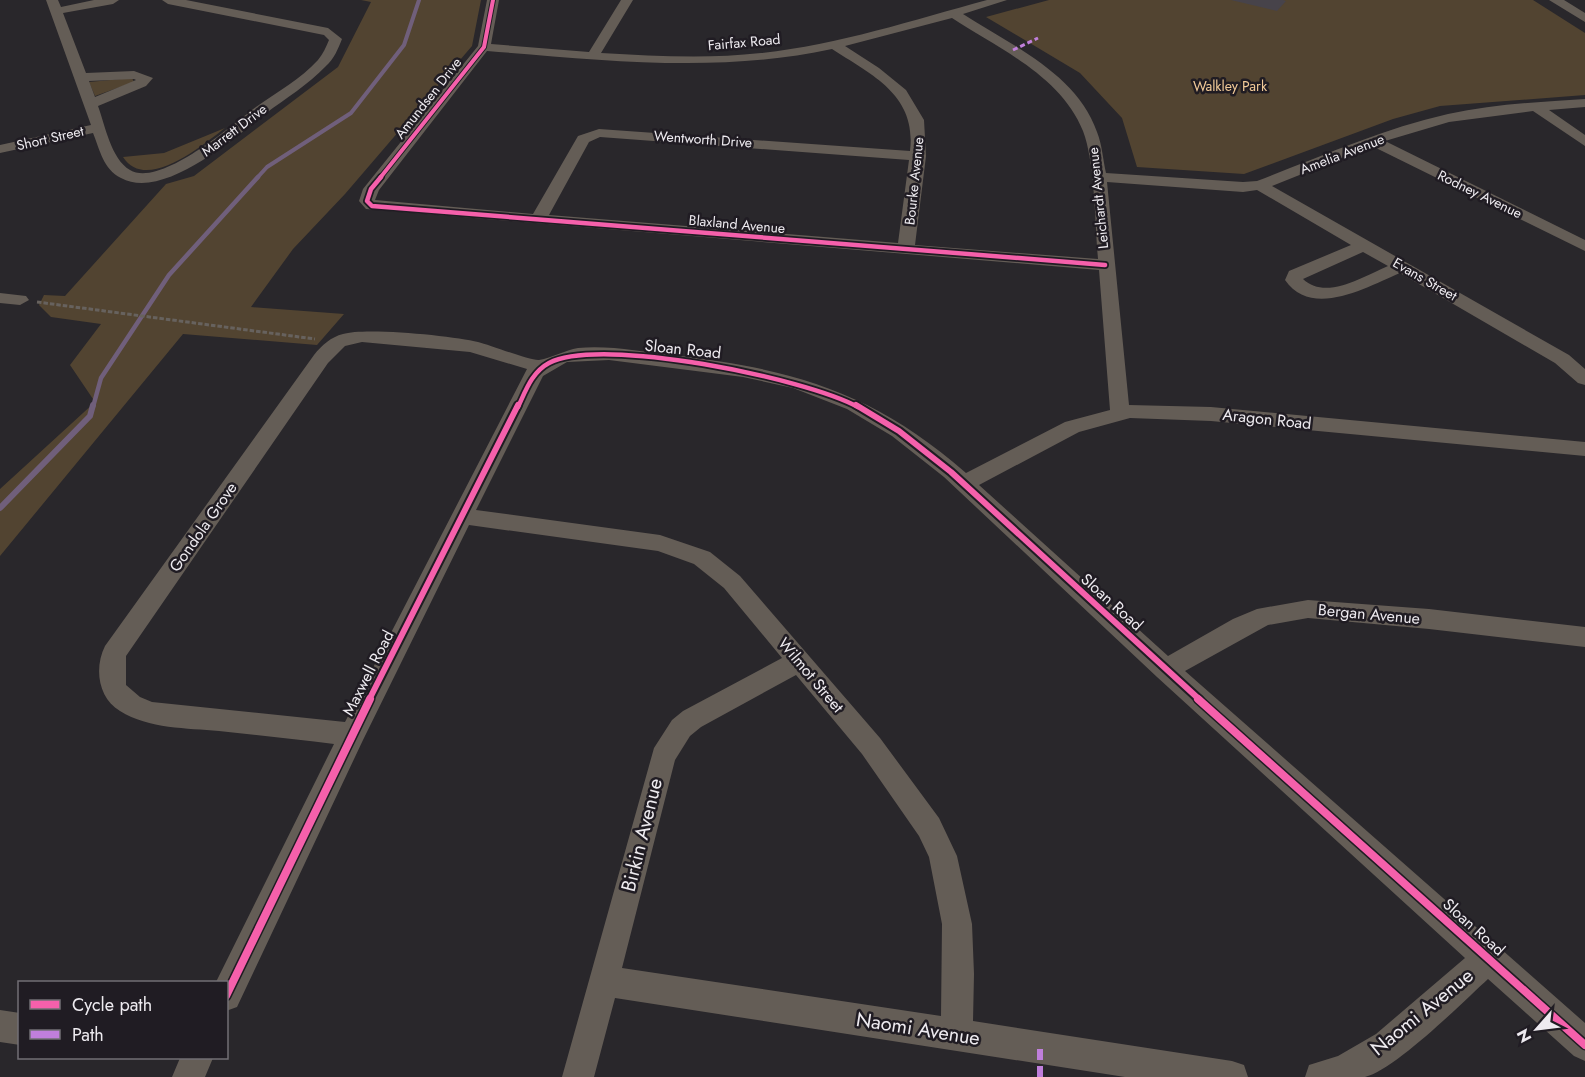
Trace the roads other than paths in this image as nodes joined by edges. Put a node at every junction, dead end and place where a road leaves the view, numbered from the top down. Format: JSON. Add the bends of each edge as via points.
{"nodes":[{"id":1,"x":113,"y":0,"type":"edge"},
{"id":2,"x":168,"y":0,"type":"edge"},
{"id":3,"x":493,"y":0,"type":"edge"},
{"id":4,"x":627,"y":0,"type":"edge"},
{"id":5,"x":1000,"y":0,"type":"edge"},
{"id":6,"x":1555,"y":0,"type":"edge"},
{"id":7,"x":54,"y":5,"type":"edge"},
{"id":8,"x":953,"y":13,"type":"junction"},
{"id":9,"x":1585,"y":18,"type":"edge"},
{"id":10,"x":833,"y":44,"type":"junction"},
{"id":11,"x":484,"y":47,"type":"junction"},
{"id":12,"x":594,"y":54,"type":"junction"},
{"id":13,"x":81,"y":77,"type":"junction"},
{"id":14,"x":1585,"y":103,"type":"edge"},
{"id":15,"x":90,"y":104,"type":"junction"},
{"id":16,"x":1536,"y":108,"type":"junction"},
{"id":17,"x":99,"y":127,"type":"junction"},
{"id":18,"x":1375,"y":142,"type":"junction"},
{"id":19,"x":1585,"y":142,"type":"edge"},
{"id":20,"x":0,"y":150,"type":"edge"},
{"id":21,"x":918,"y":156,"type":"junction"},
{"id":22,"x":1099,"y":177,"type":"junction"},
{"id":23,"x":1260,"y":186,"type":"junction"},
{"id":24,"x":368,"y":204,"type":"joint"},
{"id":25,"x":538,"y":220,"type":"junction"},
{"id":26,"x":1365,"y":245,"type":"junction"},
{"id":27,"x":1585,"y":246,"type":"edge"},
{"id":28,"x":906,"y":249,"type":"junction"},
{"id":29,"x":1105,"y":265,"type":"junction"},
{"id":30,"x":1402,"y":266,"type":"junction"},
{"id":31,"x":0,"y":298,"type":"edge"},
{"id":32,"x":20,"y":300,"type":"road end"},
{"id":33,"x":542,"y":367,"type":"junction"},
{"id":34,"x":1585,"y":379,"type":"edge"},
{"id":35,"x":1120,"y":413,"type":"junction"},
{"id":36,"x":1585,"y":449,"type":"edge"},
{"id":37,"x":964,"y":484,"type":"junction"},
{"id":38,"x":463,"y":516,"type":"junction"},
{"id":39,"x":1585,"y":637,"type":"edge"},
{"id":40,"x":798,"y":661,"type":"junction"},
{"id":41,"x":1166,"y":670,"type":"junction"},
{"id":42,"x":352,"y":734,"type":"junction"},
{"id":43,"x":1489,"y":957,"type":"junction"},
{"id":44,"x":604,"y":981,"type":"junction"},
{"id":45,"x":228,"y":992,"type":"edge"},
{"id":46,"x":0,"y":1026,"type":"edge"},
{"id":47,"x":18,"y":1029,"type":"edge"},
{"id":48,"x":956,"y":1034,"type":"junction"},
{"id":49,"x":1585,"y":1045,"type":"edge"},
{"id":50,"x":196,"y":1059,"type":"edge"},
{"id":51,"x":188,"y":1077,"type":"edge"},
{"id":52,"x":578,"y":1077,"type":"edge"},
{"id":53,"x":1232,"y":1077,"type":"edge"},
{"id":54,"x":1321,"y":1077,"type":"edge"}],
"edges":[{"from":1,"to":7,"type":"street"},
{"from":2,"to":17,"type":"street","name":"Marrett Drive","via":[[328,32],[336,39],[319,67],[178,168],[139,176],[120,171],[112,163]]},
{"from":3,"to":11,"type":"street","name":"Amundsen Drive"},
{"from":4,"to":12,"type":"street"},
{"from":5,"to":8,"type":"street","name":"Fairfax Road"},
{"from":6,"to":9,"type":"street"},
{"from":7,"to":13,"type":"street","name":"Marrett Drive"},
{"from":8,"to":10,"type":"street","name":"Fairfax Road"},
{"from":8,"to":22,"type":"street","name":"Leichardt Avenue","via":[[1026,59],[1062,88],[1090,131]]},
{"from":10,"to":12,"type":"street","name":"Fairfax Road","via":[[722,60]]},
{"from":10,"to":21,"type":"street","name":"Bourke Avenue","via":[[910,103],[920,126]]},
{"from":11,"to":12,"type":"street","name":"Fairfax Road"},
{"from":11,"to":24,"type":"street","name":"Amundsen Drive","via":[[372,189]]},
{"from":13,"to":15,"type":"street","name":"Marrett Drive"},
{"from":13,"to":15,"type":"street","via":[[146,78]]},
{"from":14,"to":16,"type":"street","name":"Amelia Avenue"},
{"from":15,"to":17,"type":"street","name":"Marrett Drive"},
{"from":16,"to":18,"type":"street","name":"Amelia Avenue","via":[[1448,118]]},
{"from":16,"to":19,"type":"street"},
{"from":17,"to":20,"type":"street","name":"Short Street"},
{"from":18,"to":23,"type":"street","name":"Amelia Avenue"},
{"from":18,"to":27,"type":"street","name":"Rodney Avenue"},
{"from":21,"to":25,"type":"street","name":"Wentworth Drive","via":[[599,133],[583,139]]},
{"from":21,"to":28,"type":"street","name":"Bourke Avenue"},
{"from":22,"to":23,"type":"street","name":"Amelia Avenue"},
{"from":22,"to":29,"type":"street","name":"Leichardt Avenue"},
{"from":23,"to":26,"type":"street","name":"Evans Street"},
{"from":24,"to":25,"type":"street","name":"Blaxland Avenue"},
{"from":25,"to":28,"type":"street","name":"Blaxland Avenue"},
{"from":26,"to":30,"type":"street","name":"Evans Street"},
{"from":26,"to":30,"type":"street","via":[[1299,272],[1294,280],[1306,291],[1326,295]]},
{"from":28,"to":29,"type":"street","name":"Blaxland Avenue"},
{"from":29,"to":35,"type":"street","name":"Leichardt Avenue"},
{"from":30,"to":34,"type":"street","name":"Evans Street","via":[[1562,359]]},
{"from":31,"to":32,"type":"street"},
{"from":33,"to":37,"type":"street","name":"Sloan Road","via":[[573,355],[596,353],[727,367],[782,378],[860,407],[902,433]]},
{"from":33,"to":38,"type":"street","name":"Maxwell Road","via":[[535,372]]},
{"from":33,"to":42,"type":"street","name":"Gondola Grove","via":[[488,349],[454,343],[362,336],[336,342],[114,653],[113,688],[134,708]]},
{"from":35,"to":36,"type":"street","name":"Aragon Road","via":[[1211,414]]},
{"from":35,"to":37,"type":"street","name":"Aragon Road","via":[[1072,427]]},
{"from":37,"to":41,"type":"street","name":"Sloan Road"},
{"from":38,"to":40,"type":"street","name":"Wilmot Street","via":[[618,535],[702,558],[732,582]]},
{"from":38,"to":42,"type":"street","name":"Maxwell Road"},
{"from":39,"to":41,"type":"street","name":"Bergan Avenue","via":[[1308,609],[1250,622]]},
{"from":40,"to":44,"type":"street","name":"Birkin Avenue","via":[[692,719],[672,739],[657,774]]},
{"from":40,"to":48,"type":"street","name":"Wilmot Street","via":[[911,798],[943,856],[957,924]]},
{"from":41,"to":43,"type":"street","name":"Sloan Road"},
{"from":42,"to":45,"type":"street","name":"Maxwell Road"},
{"from":43,"to":49,"type":"street","name":"Sloan Road"},
{"from":43,"to":54,"type":"street","name":"Naomi Avenue","via":[[1379,1050]]},
{"from":44,"to":48,"type":"street","name":"Naomi Avenue"},
{"from":44,"to":52,"type":"street","name":"Birkin Avenue"},
{"from":46,"to":47,"type":"street"},
{"from":48,"to":53,"type":"street","name":"Naomi Avenue"},
{"from":50,"to":51,"type":"street"}]}
